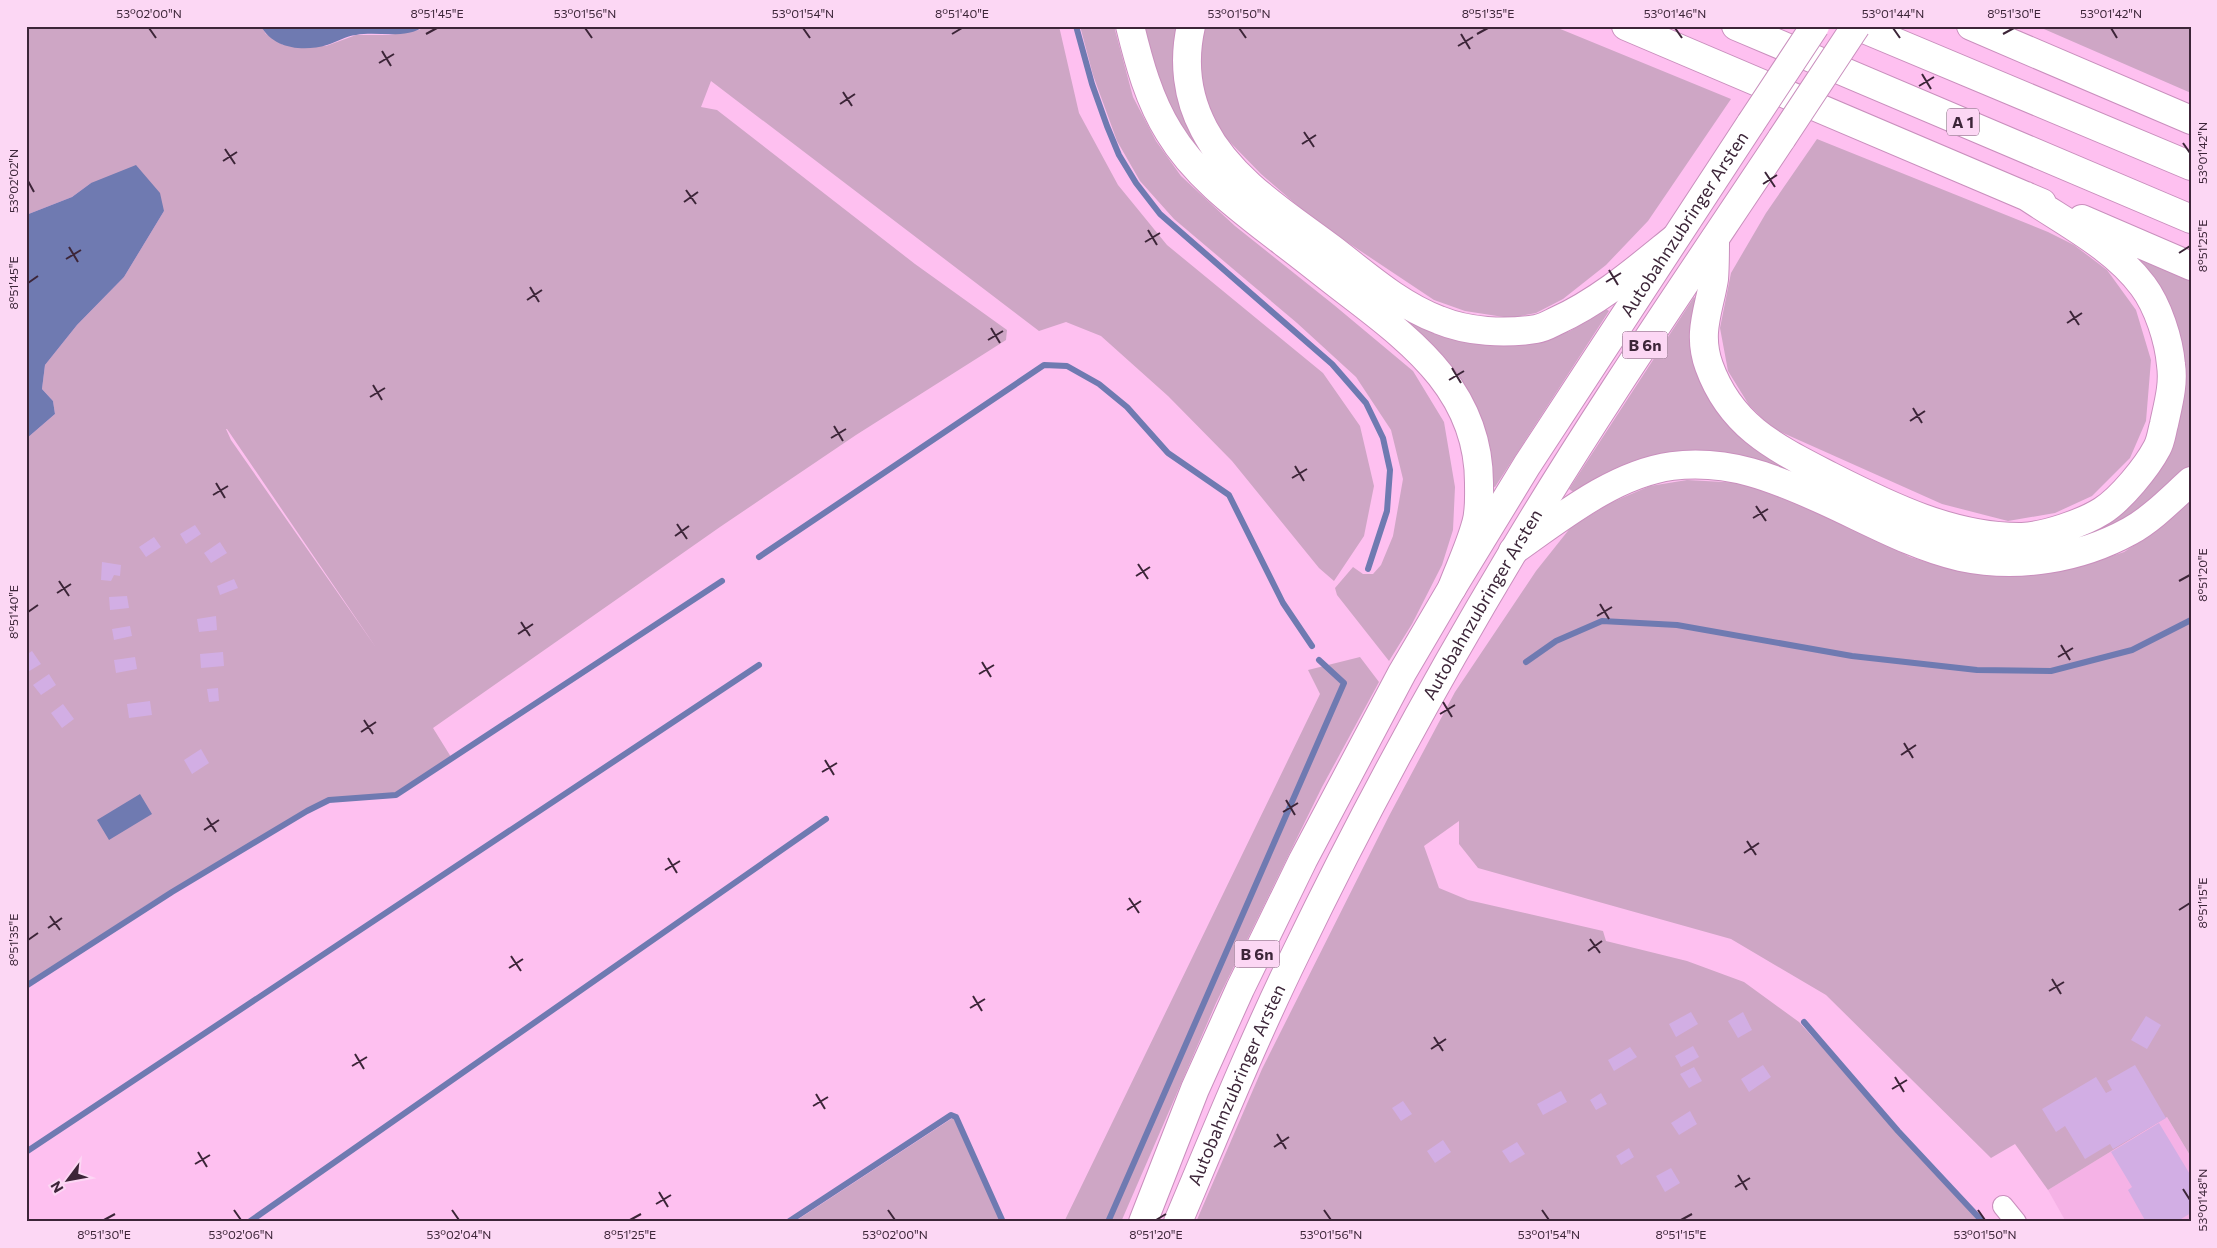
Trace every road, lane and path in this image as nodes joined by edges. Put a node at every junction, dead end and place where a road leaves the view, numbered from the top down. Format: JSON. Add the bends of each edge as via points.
{"nodes":[{"id":1,"x":1130,"y":26,"type":"edge"},
{"id":2,"x":1190,"y":26,"type":"edge"},
{"id":3,"x":1626,"y":26,"type":"edge"},
{"id":4,"x":1736,"y":26,"type":"edge"},
{"id":5,"x":1815,"y":26,"type":"edge"},
{"id":6,"x":1857,"y":26,"type":"edge"},
{"id":7,"x":1971,"y":26,"type":"edge"},
{"id":8,"x":2191,"y":120,"type":"edge"},
{"id":9,"x":2191,"y":166,"type":"edge"},
{"id":10,"x":2026,"y":196,"type":"junction"},
{"id":11,"x":2191,"y":219,"type":"edge"},
{"id":12,"x":1674,"y":239,"type":"junction"},
{"id":13,"x":1715,"y":239,"type":"junction"},
{"id":14,"x":2191,"y":266,"type":"edge"},
{"id":15,"x":2191,"y":481,"type":"edge"},
{"id":16,"x":1513,"y":551,"type":"junction"},
{"id":17,"x":1452,"y":588,"type":"junction"},
{"id":18,"x":2004,"y":1206,"type":"dead end"},
{"id":19,"x":1143,"y":1222,"type":"edge"},
{"id":20,"x":1178,"y":1222,"type":"edge"},
{"id":21,"x":2016,"y":1222,"type":"edge"}],
"edges":[{"from":1,"to":17,"type":"highway","via":[[1150,98],[1169,133],[1195,165],[1250,217],[1388,323],[1423,354],[1448,384],[1464,412],[1476,444],[1479,470],[1476,524]]},
{"from":2,"to":12,"type":"highway","via":[[1187,71],[1191,99],[1204,130],[1222,156],[1264,197],[1397,299],[1439,320],[1488,332],[1537,329],[1580,310]]},
{"from":3,"to":10,"type":"highway"},
{"from":4,"to":11,"type":"highway","number":"A 1"},
{"from":5,"to":12,"type":"highway","name":"Autobahnzubringer Arsten","number":"B 6n","bridge":true},
{"from":6,"to":9,"type":"highway"},
{"from":6,"to":13,"type":"highway","name":"Autobahnzubringer Arsten","number":"B 6n","bridge":true},
{"from":7,"to":8,"type":"highway"},
{"from":10,"to":13,"type":"highway","via":[[2124,263],[2159,314],[2172,366],[2170,400],[2158,446],[2137,478],[2102,510],[2066,527],[2024,537],[1980,534],[1935,523],[1807,464],[1740,420],[1723,396],[1708,364],[1704,335],[1714,279]]},
{"from":10,"to":14,"type":"highway"},
{"from":12,"to":17,"type":"highway","name":"Autobahnzubringer Arsten","number":"B 6n","via":[[1527,465]]},
{"from":13,"to":16,"type":"highway","name":"Autobahnzubringer Arsten","number":"B 6n"},
{"from":15,"to":16,"type":"highway","via":[[2130,531],[2061,557],[2035,562],[2007,562],[1961,557],[1920,544],[1778,480],[1732,466],[1671,466],[1638,474],[1585,500]]},
{"from":16,"to":20,"type":"highway","name":"Autobahnzubringer Arsten","number":"B 6n","via":[[1362,820],[1294,955]]},
{"from":17,"to":19,"type":"highway","name":"Autobahnzubringer Arsten","number":"B 6n","via":[[1302,860],[1195,1089]]},
{"from":18,"to":21,"type":"street"}]}
